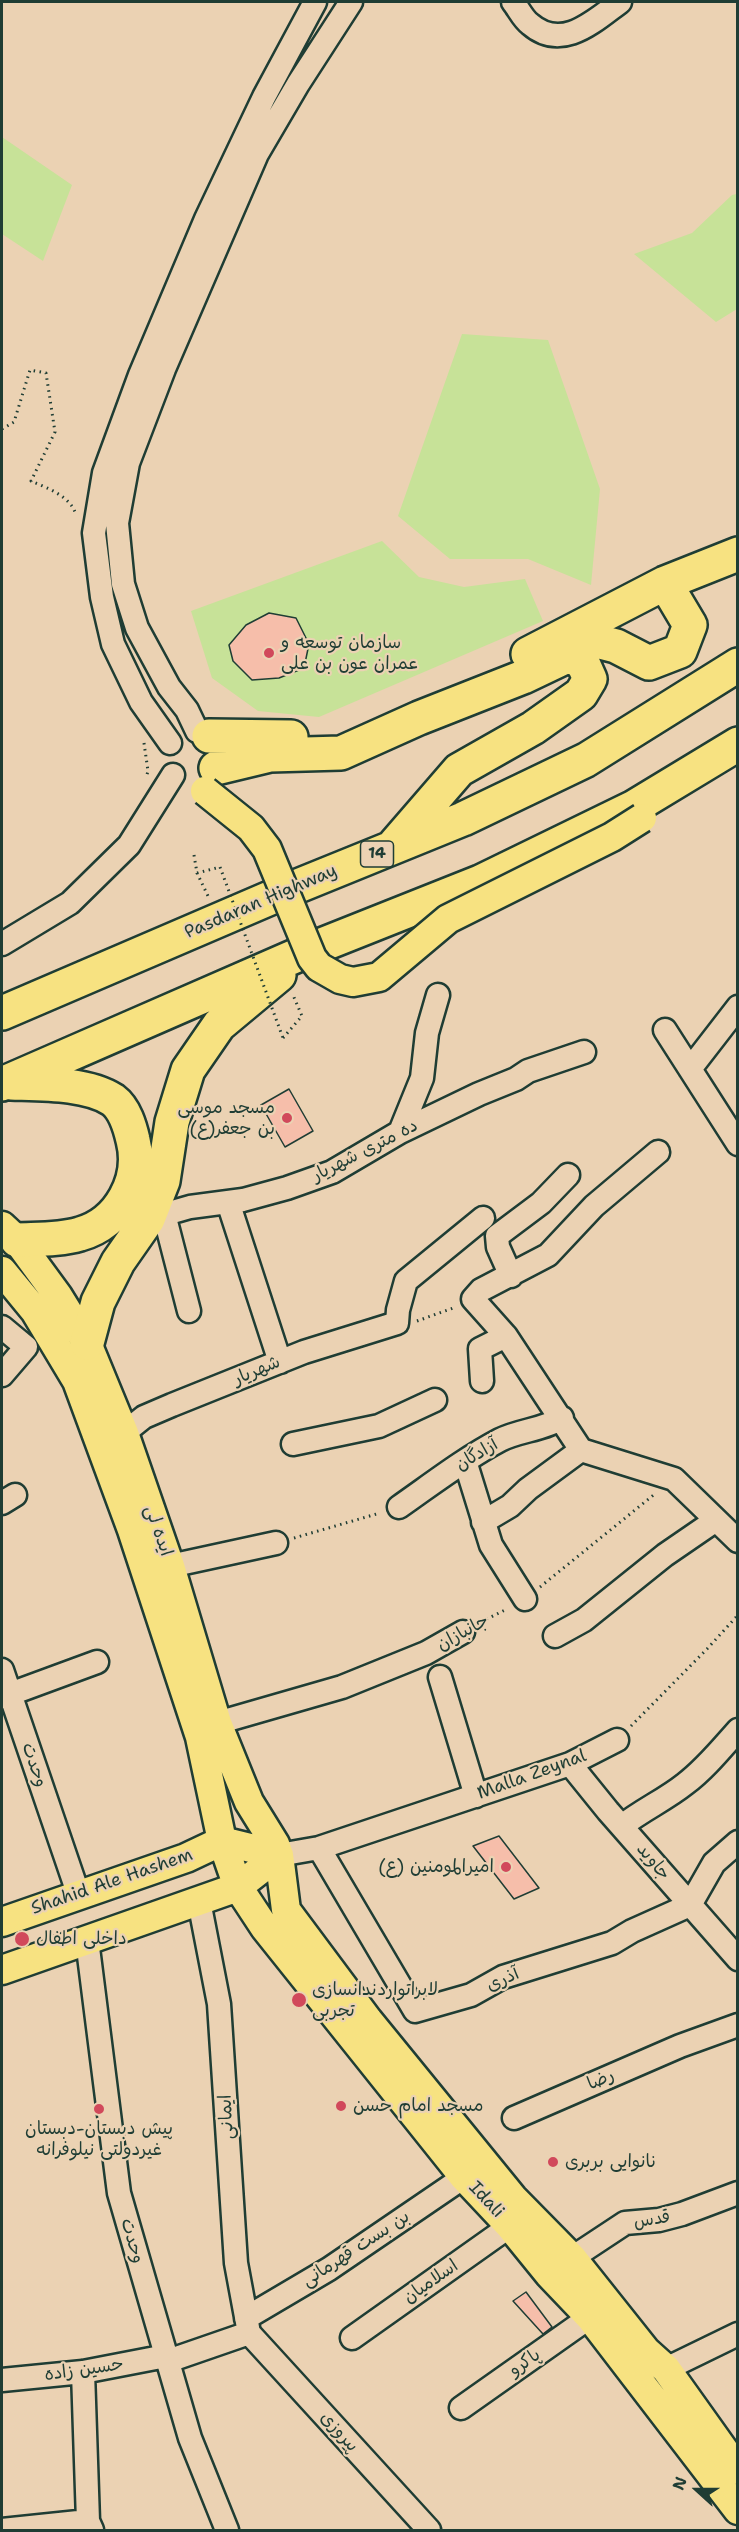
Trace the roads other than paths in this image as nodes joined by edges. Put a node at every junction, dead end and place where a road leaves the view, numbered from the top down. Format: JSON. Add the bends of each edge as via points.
{"nodes":[{"id":1,"x":315,"y":2,"type":"edge"},
{"id":2,"x":351,"y":2,"type":"edge"},
{"id":3,"x":513,"y":2,"type":"edge"},
{"id":4,"x":620,"y":2,"type":"edge"},
{"id":5,"x":738,"y":554,"type":"edge"},
{"id":6,"x":665,"y":584,"type":"junction"},
{"id":7,"x":567,"y":656,"type":"junction"},
{"id":8,"x":738,"y":664,"type":"edge"},
{"id":9,"x":203,"y":733,"type":"junction"},
{"id":10,"x":170,"y":743,"type":"junction"},
{"id":11,"x":738,"y":744,"type":"edge"},
{"id":12,"x":198,"y":779,"type":"junction"},
{"id":13,"x":672,"y":784,"type":"junction"},
{"id":14,"x":390,"y":849,"type":"junction"},
{"id":15,"x":2,"y":944,"type":"edge"},
{"id":16,"x":309,"y":950,"type":"junction"},
{"id":17,"x":438,"y":995,"type":"dead end"},
{"id":18,"x":738,"y":1007,"type":"edge"},
{"id":19,"x":2,"y":1013,"type":"edge"},
{"id":20,"x":665,"y":1030,"type":"dead end"},
{"id":21,"x":584,"y":1052,"type":"dead end"},
{"id":22,"x":690,"y":1069,"type":"junction"},
{"id":23,"x":2,"y":1083,"type":"edge"},
{"id":24,"x":400,"y":1132,"type":"junction"},
{"id":25,"x":738,"y":1144,"type":"edge"},
{"id":26,"x":658,"y":1152,"type":"dead end"},
{"id":27,"x":568,"y":1175,"type":"dead end"},
{"id":28,"x":228,"y":1202,"type":"junction"},
{"id":29,"x":156,"y":1216,"type":"junction"},
{"id":30,"x":483,"y":1218,"type":"dead end"},
{"id":31,"x":9,"y":1233,"type":"edge"},
{"id":32,"x":2,"y":1271,"type":"edge"},
{"id":33,"x":511,"y":1276,"type":"junction"},
{"id":34,"x":2,"y":1286,"type":"edge"},
{"id":35,"x":36,"y":1311,"type":"junction"},
{"id":36,"x":189,"y":1311,"type":"dead end"},
{"id":37,"x":2,"y":1327,"type":"edge"},
{"id":38,"x":506,"y":1336,"type":"junction"},
{"id":39,"x":87,"y":1343,"type":"junction"},
{"id":40,"x":280,"y":1362,"type":"junction"},
{"id":41,"x":2,"y":1375,"type":"edge"},
{"id":42,"x":482,"y":1381,"type":"dead end"},
{"id":43,"x":435,"y":1400,"type":"dead end"},
{"id":44,"x":561,"y":1418,"type":"junction"},
{"id":45,"x":124,"y":1433,"type":"junction"},
{"id":46,"x":292,"y":1444,"type":"dead end"},
{"id":47,"x":581,"y":1450,"type":"junction"},
{"id":48,"x":465,"y":1461,"type":"junction"},
{"id":49,"x":399,"y":1508,"type":"road end"},
{"id":50,"x":716,"y":1520,"type":"junction"},
{"id":51,"x":483,"y":1522,"type":"junction"},
{"id":52,"x":738,"y":1541,"type":"edge"},
{"id":53,"x":276,"y":1543,"type":"road end"},
{"id":54,"x":170,"y":1566,"type":"junction"},
{"id":55,"x":525,"y":1599,"type":"road end"},
{"id":56,"x":464,"y":1632,"type":"road end"},
{"id":57,"x":555,"y":1636,"type":"dead end"},
{"id":58,"x":97,"y":1662,"type":"dead end"},
{"id":59,"x":2,"y":1670,"type":"edge"},
{"id":60,"x":440,"y":1677,"type":"dead end"},
{"id":61,"x":6,"y":1695,"type":"edge"},
{"id":62,"x":217,"y":1723,"type":"junction"},
{"id":63,"x":738,"y":1730,"type":"edge"},
{"id":64,"x":618,"y":1740,"type":"road end"},
{"id":65,"x":570,"y":1764,"type":"junction"},
{"id":66,"x":476,"y":1796,"type":"junction"},
{"id":67,"x":622,"y":1826,"type":"junction"},
{"id":68,"x":222,"y":1842,"type":"junction"},
{"id":69,"x":738,"y":1842,"type":"edge"},
{"id":70,"x":319,"y":1848,"type":"junction"},
{"id":71,"x":279,"y":1855,"type":"junction"},
{"id":72,"x":238,"y":1887,"type":"junction"},
{"id":73,"x":78,"y":1893,"type":"junction"},
{"id":74,"x":199,"y":1901,"type":"junction"},
{"id":75,"x":690,"y":1905,"type":"junction"},
{"id":76,"x":2,"y":1922,"type":"edge"},
{"id":77,"x":87,"y":1940,"type":"junction"},
{"id":78,"x":738,"y":1959,"type":"edge"},
{"id":79,"x":2,"y":1970,"type":"edge"},
{"id":80,"x":738,"y":2025,"type":"edge"},
{"id":81,"x":514,"y":2118,"type":"dead end"},
{"id":82,"x":464,"y":2177,"type":"junction"},
{"id":83,"x":738,"y":2193,"type":"edge"},
{"id":84,"x":510,"y":2226,"type":"junction"},
{"id":85,"x":572,"y":2258,"type":"junction"},
{"id":86,"x":549,"y":2274,"type":"junction"},
{"id":87,"x":590,"y":2318,"type":"junction"},
{"id":88,"x":247,"y":2326,"type":"junction"},
{"id":89,"x":738,"y":2334,"type":"edge"},
{"id":90,"x":352,"y":2338,"type":"dead end"},
{"id":91,"x":167,"y":2359,"type":"junction"},
{"id":92,"x":666,"y":2369,"type":"junction"},
{"id":93,"x":82,"y":2372,"type":"junction"},
{"id":94,"x":2,"y":2379,"type":"edge"},
{"id":95,"x":461,"y":2408,"type":"dead end"},
{"id":96,"x":738,"y":2470,"type":"edge"},
{"id":97,"x":738,"y":2510,"type":"edge"},
{"id":98,"x":90,"y":2526,"type":"edge"},
{"id":99,"x":2,"y":2530,"type":"edge"},
{"id":100,"x":227,"y":2530,"type":"edge"},
{"id":101,"x":429,"y":2530,"type":"edge"}],
"edges":[{"from":1,"to":10,"type":"street","via":[[210,209],[144,364],[104,473],[94,533],[113,644],[141,702]]},
{"from":2,"to":9,"type":"street","via":[[257,154],[160,379],[128,464],[117,523],[123,584],[137,628],[169,687]]},
{"from":3,"to":4,"type":"street","via":[[530,24],[551,35],[568,35]]},
{"from":5,"to":6,"type":"highway"},
{"from":6,"to":7,"type":"highway","via":[[690,625],[680,651],[650,663],[616,646],[593,640]]},
{"from":6,"to":9,"type":"highway","via":[[520,658],[326,735],[278,738]]},
{"from":7,"to":12,"type":"highway","via":[[341,753],[270,755]]},
{"from":7,"to":14,"type":"highway","via":[[582,661],[590,679],[581,694],[533,728],[459,770]]},
{"from":8,"to":14,"type":"highway","name":"Pasdaran Highway","number":"14","via":[[586,760]]},
{"from":9,"to":10,"type":"street","via":[[182,733]]},
{"from":9,"to":12,"type":"street","via":[[218,751]]},
{"from":10,"to":12,"type":"street","via":[[166,759]]},
{"from":11,"to":13,"type":"highway"},
{"from":12,"to":13,"type":"main road","bridge":true,"via":[[252,828],[267,849],[312,958],[330,974],[353,982],[379,977],[448,919],[612,837],[642,818]]},
{"from":12,"to":15,"type":"street","via":[[70,903]]},
{"from":13,"to":16,"type":"highway","via":[[634,807],[480,882]]},
{"from":14,"to":19,"type":"highway","name":"Pasdaran Highway","number":"14"},
{"from":16,"to":23,"type":"highway"},
{"from":16,"to":29,"type":"highway","via":[[219,1025],[188,1070],[172,1122]]},
{"from":17,"to":24,"type":"street","via":[[426,1033],[422,1078]]},
{"from":18,"to":22,"type":"street"},
{"from":20,"to":22,"type":"street"},
{"from":21,"to":24,"type":"street","name":"ده متری شهریار","via":[[528,1071]]},
{"from":22,"to":25,"type":"street"},
{"from":23,"to":31,"type":"highway","via":[[61,1085],[104,1095],[116,1102],[128,1121],[135,1148],[135,1176],[126,1199],[107,1219],[83,1233],[55,1239]]},
{"from":24,"to":28,"type":"street","name":"ده متری شهریار","via":[[332,1172]]},
{"from":26,"to":33,"type":"street","via":[[594,1206],[548,1255]]},
{"from":27,"to":33,"type":"street","via":[[541,1203],[497,1236]]},
{"from":28,"to":29,"type":"street","name":"ده متری شهریار"},
{"from":28,"to":40,"type":"street"},
{"from":29,"to":36,"type":"street"},
{"from":29,"to":39,"type":"highway","via":[[118,1262],[98,1302]]},
{"from":30,"to":40,"type":"street","name":"شهریار","via":[[406,1281],[397,1323]]},
{"from":31,"to":39,"type":"main road","name":"ایده لی","via":[[58,1296]]},
{"from":32,"to":35,"type":"main road","name":"ایده لی"},
{"from":33,"to":38,"type":"street","via":[[481,1290],[473,1299]]},
{"from":34,"to":35,"type":"street"},
{"from":35,"to":68,"type":"main road","name":"ایده لی","via":[[77,1381],[132,1530],[200,1737]]},
{"from":37,"to":41,"type":"street","via":[[26,1347]]},
{"from":38,"to":42,"type":"street","via":[[480,1349]]},
{"from":38,"to":44,"type":"street"},
{"from":39,"to":45,"type":"main road","name":"ایده لی"},
{"from":40,"to":45,"type":"street","name":"شهریار","via":[[144,1417]]},
{"from":43,"to":46,"type":"street","via":[[379,1426]]},
{"from":44,"to":47,"type":"street"},
{"from":44,"to":48,"type":"street","name":"آزادگان","via":[[549,1426],[504,1439]]},
{"from":45,"to":54,"type":"main road","name":"ایده لی"},
{"from":47,"to":50,"type":"street","via":[[674,1479]]},
{"from":47,"to":51,"type":"street","via":[[510,1506]]},
{"from":48,"to":49,"type":"street","name":"آزادگان"},
{"from":48,"to":51,"type":"street"},
{"from":50,"to":52,"type":"street"},
{"from":50,"to":57,"type":"street","via":[[584,1620]]},
{"from":51,"to":55,"type":"street","via":[[491,1545]]},
{"from":53,"to":54,"type":"street"},
{"from":54,"to":62,"type":"main road","name":"ایده لی"},
{"from":56,"to":62,"type":"street","name":"جانبازان","via":[[426,1653],[342,1687]]},
{"from":58,"to":61,"type":"street"},
{"from":59,"to":61,"type":"street","name":"وحدت"},
{"from":60,"to":66,"type":"street"},
{"from":61,"to":73,"type":"street","name":"وحدت"},
{"from":62,"to":71,"type":"main road","name":"ایده لی","via":[[249,1802]]},
{"from":63,"to":67,"type":"street","via":[[689,1781]]},
{"from":64,"to":65,"type":"street","name":"Malla Zeynal"},
{"from":65,"to":66,"type":"street","name":"Malla Zeynal"},
{"from":65,"to":67,"type":"street","name":"جاوید"},
{"from":66,"to":70,"type":"street","name":"Malla Zeynal"},
{"from":67,"to":75,"type":"street","name":"جاوید"},
{"from":68,"to":71,"type":"main road"},
{"from":68,"to":72,"type":"main road","name":"ایده لی"},
{"from":68,"to":73,"type":"main road","name":"Shahid Ale Hashem"},
{"from":69,"to":75,"type":"street","via":[[714,1863]]},
{"from":70,"to":71,"type":"street","name":"Malla Zeynal"},
{"from":70,"to":75,"type":"street","name":"آذری","via":[[415,2011],[471,1995],[503,1977],[612,1944]]},
{"from":71,"to":72,"type":"main road"},
{"from":71,"to":85,"type":"main road","name":"Idali","via":[[286,1910],[368,2020],[513,2198]]},
{"from":72,"to":74,"type":"main road"},
{"from":72,"to":82,"type":"main road","name":"Idali","via":[[265,1928]]},
{"from":73,"to":76,"type":"main road","name":"Shahid Ale Hashem"},
{"from":74,"to":77,"type":"main road"},
{"from":74,"to":88,"type":"street","name":"ایمانی","via":[[219,2004],[236,2264]]},
{"from":75,"to":78,"type":"street","name":"جاوید"},
{"from":77,"to":79,"type":"main road"},
{"from":77,"to":91,"type":"street","name":"وحدت","via":[[118,2193]]},
{"from":80,"to":81,"type":"street","name":"رضا"},
{"from":82,"to":84,"type":"main road","name":"Idali"},
{"from":82,"to":88,"type":"street","name":"بن بست قهرمانی"},
{"from":83,"to":85,"type":"street","name":"قدس","via":[[675,2216],[626,2223]]},
{"from":84,"to":86,"type":"main road","name":"Idali"},
{"from":84,"to":90,"type":"street","name":"اسلامیان"},
{"from":85,"to":86,"type":"main road"},
{"from":85,"to":92,"type":"main road","name":"Idali","via":[[646,2351]]},
{"from":86,"to":87,"type":"main road","name":"Idali"},
{"from":87,"to":95,"type":"street","name":"پاکرو"},
{"from":87,"to":97,"type":"main road","name":"Idali"},
{"from":88,"to":91,"type":"street","name":"بن بست قهرمانی"},
{"from":88,"to":101,"type":"street","name":"پیروزی"},
{"from":89,"to":92,"type":"street"},
{"from":91,"to":93,"type":"street","name":"حسین زاده"},
{"from":91,"to":100,"type":"street","name":"وحدت","via":[[190,2438]]},
{"from":92,"to":96,"type":"main road","name":"Idali"},
{"from":93,"to":94,"type":"street","name":"حسین زاده"},
{"from":93,"to":98,"type":"street"},
{"from":98,"to":99,"type":"street"}]}
